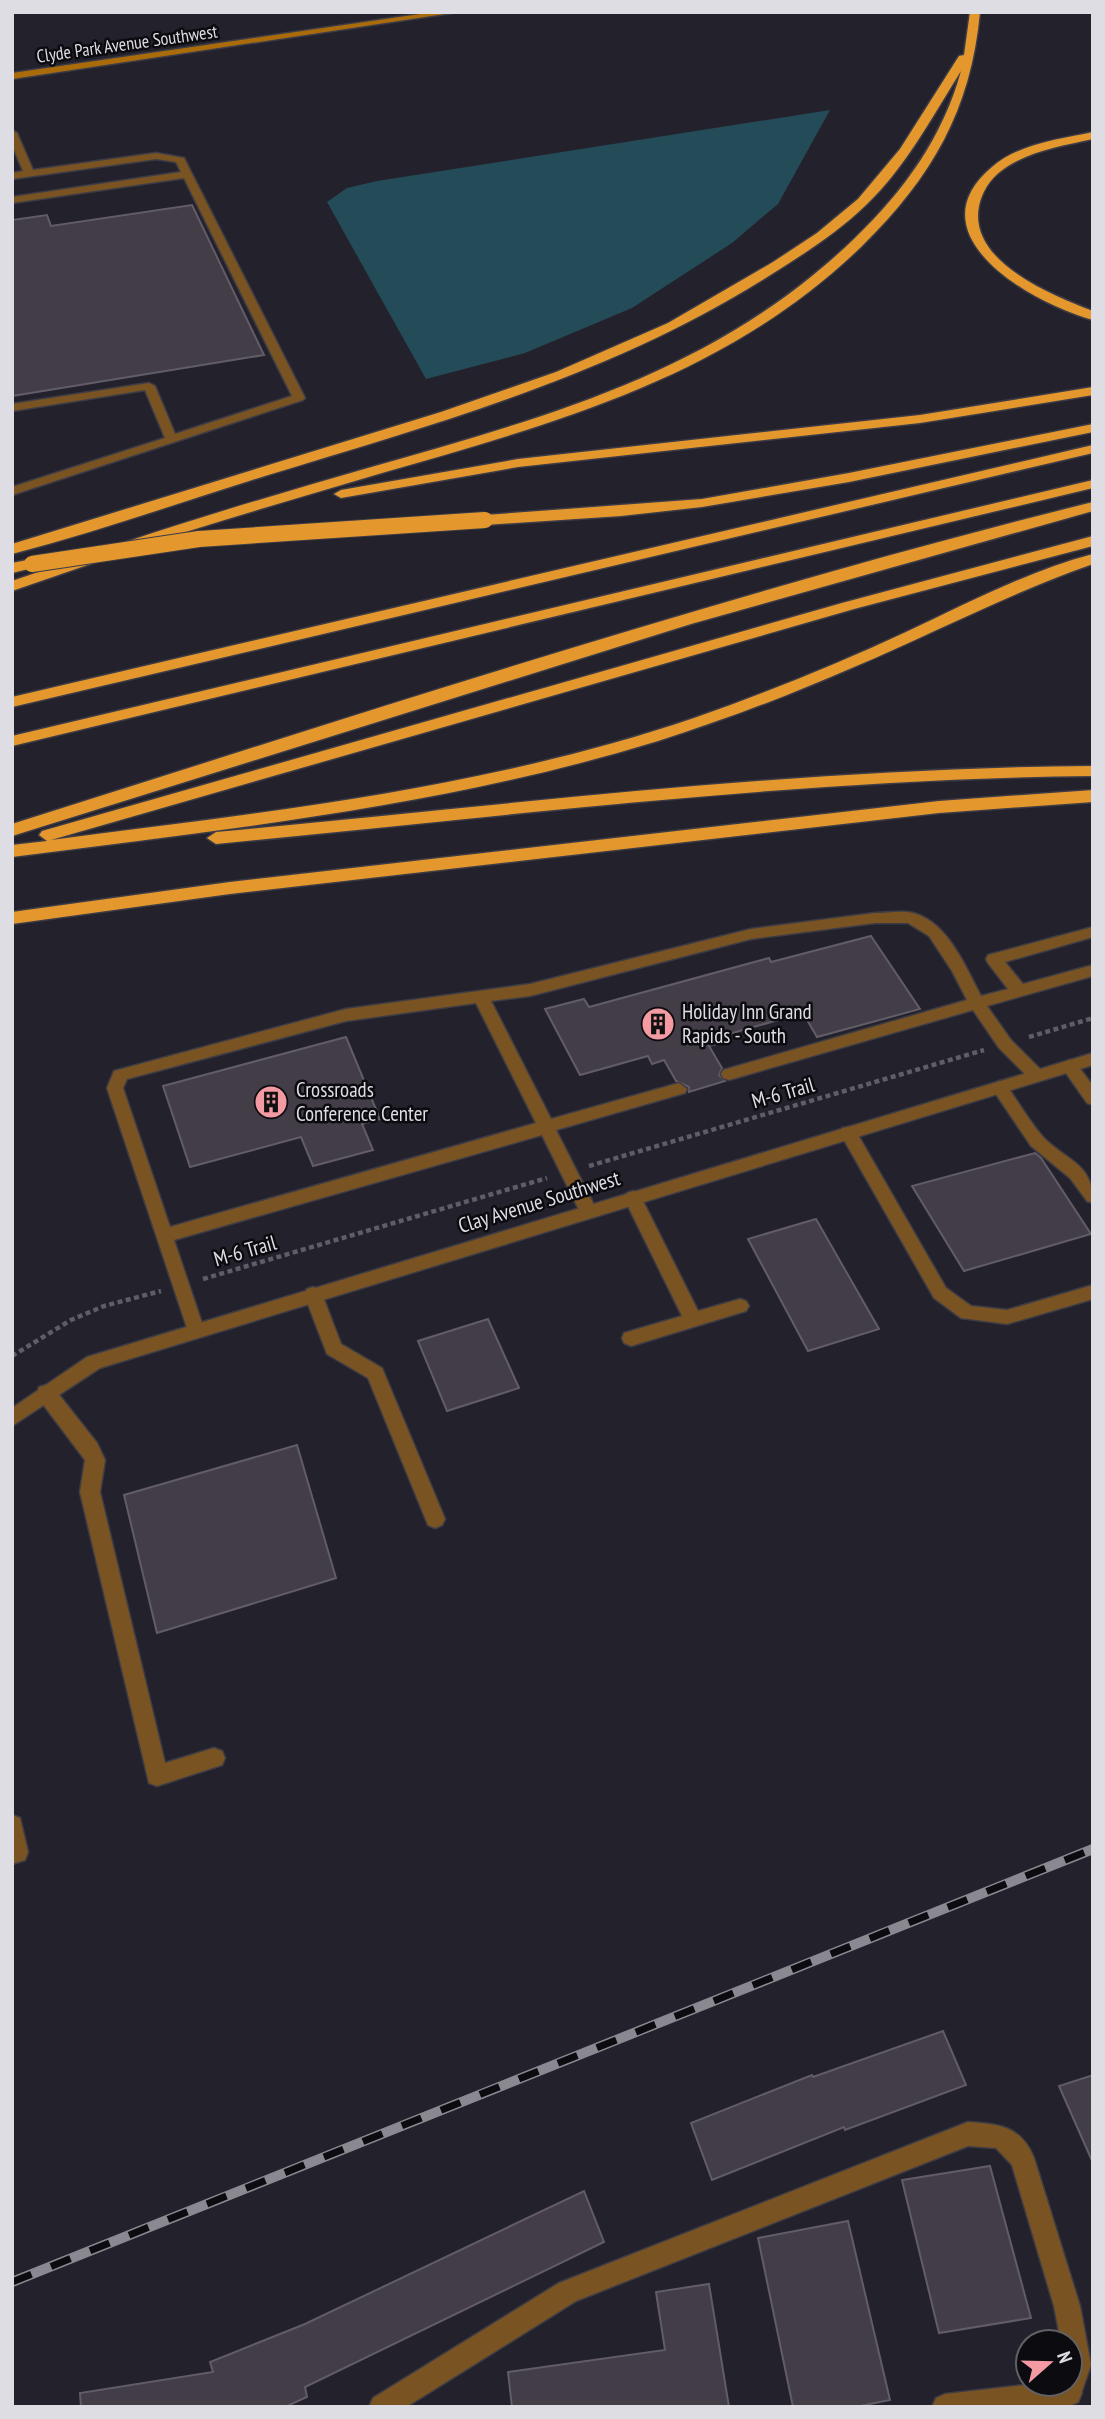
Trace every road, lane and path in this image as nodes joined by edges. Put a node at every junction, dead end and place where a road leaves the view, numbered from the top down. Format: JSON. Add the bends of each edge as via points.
{"nodes":[{"id":1,"x":454,"y":12,"type":"edge"},
{"id":2,"x":975,"y":12,"type":"edge"},
{"id":3,"x":433,"y":14,"type":"edge"},
{"id":4,"x":970,"y":47,"type":"junction"},
{"id":5,"x":12,"y":76,"type":"edge"},
{"id":6,"x":12,"y":133,"type":"edge"},
{"id":7,"x":1093,"y":135,"type":"edge"},
{"id":8,"x":29,"y":173,"type":"junction"},
{"id":9,"x":187,"y":174,"type":"junction"},
{"id":10,"x":12,"y":176,"type":"edge"},
{"id":11,"x":12,"y":200,"type":"edge"},
{"id":12,"x":1093,"y":316,"type":"edge"},
{"id":13,"x":1093,"y":391,"type":"edge"},
{"id":14,"x":12,"y":408,"type":"edge"},
{"id":15,"x":1093,"y":428,"type":"edge"},
{"id":16,"x":172,"y":440,"type":"junction"},
{"id":17,"x":1093,"y":449,"type":"edge"},
{"id":18,"x":1093,"y":484,"type":"edge"},
{"id":19,"x":12,"y":491,"type":"edge"},
{"id":20,"x":1093,"y":506,"type":"edge"},
{"id":21,"x":1093,"y":541,"type":"edge"},
{"id":22,"x":12,"y":549,"type":"edge"},
{"id":23,"x":1093,"y":559,"type":"edge"},
{"id":24,"x":12,"y":568,"type":"edge"},
{"id":25,"x":49,"y":573,"type":"junction"},
{"id":26,"x":12,"y":586,"type":"edge"},
{"id":27,"x":12,"y":702,"type":"edge"},
{"id":28,"x":12,"y":741,"type":"edge"},
{"id":29,"x":1093,"y":771,"type":"edge"},
{"id":30,"x":1093,"y":796,"type":"edge"},
{"id":31,"x":12,"y":830,"type":"edge"},
{"id":32,"x":12,"y":845,"type":"edge"},
{"id":33,"x":12,"y":851,"type":"edge"},
{"id":34,"x":12,"y":857,"type":"edge"},
{"id":35,"x":12,"y":918,"type":"edge"},
{"id":36,"x":1093,"y":932,"type":"edge"},
{"id":37,"x":1093,"y":970,"type":"edge"},
{"id":38,"x":1019,"y":991,"type":"junction"},
{"id":39,"x":482,"y":998,"type":"junction"},
{"id":40,"x":976,"y":1003,"type":"junction"},
{"id":41,"x":1093,"y":1018,"type":"edge"},
{"id":42,"x":1021,"y":1040,"type":"dead end"},
{"id":43,"x":989,"y":1049,"type":"dead end"},
{"id":44,"x":1093,"y":1059,"type":"edge"},
{"id":45,"x":1069,"y":1066,"type":"junction"},
{"id":46,"x":729,"y":1074,"type":"dead end"},
{"id":47,"x":1037,"y":1076,"type":"junction"},
{"id":48,"x":999,"y":1087,"type":"junction"},
{"id":49,"x":679,"y":1089,"type":"dead end"},
{"id":50,"x":1093,"y":1099,"type":"edge"},
{"id":51,"x":547,"y":1126,"type":"junction"},
{"id":52,"x":848,"y":1133,"type":"junction"},
{"id":53,"x":586,"y":1167,"type":"dead end"},
{"id":54,"x":549,"y":1178,"type":"dead end"},
{"id":55,"x":1093,"y":1196,"type":"edge"},
{"id":56,"x":633,"y":1198,"type":"junction"},
{"id":57,"x":587,"y":1211,"type":"junction"},
{"id":58,"x":164,"y":1236,"type":"junction"},
{"id":59,"x":192,"y":1283,"type":"dead end"},
{"id":60,"x":157,"y":1292,"type":"dead end"},
{"id":61,"x":1093,"y":1292,"type":"edge"},
{"id":62,"x":313,"y":1294,"type":"junction"},
{"id":63,"x":740,"y":1306,"type":"dead end"},
{"id":64,"x":693,"y":1320,"type":"junction"},
{"id":65,"x":195,"y":1329,"type":"junction"},
{"id":66,"x":631,"y":1339,"type":"dead end"},
{"id":67,"x":12,"y":1356,"type":"edge"},
{"id":68,"x":46,"y":1394,"type":"junction"},
{"id":69,"x":12,"y":1418,"type":"edge"},
{"id":70,"x":435,"y":1519,"type":"dead end"},
{"id":71,"x":214,"y":1758,"type":"dead end"},
{"id":72,"x":12,"y":1826,"type":"edge"},
{"id":73,"x":12,"y":1853,"type":"edge"},
{"id":74,"x":382,"y":2407,"type":"edge"},
{"id":75,"x":945,"y":2407,"type":"edge"}],
"edges":[{"from":1,"to":3,"type":"main road","name":"Clyde Park Avenue Southwest"},
{"from":2,"to":4,"type":"highway"},
{"from":3,"to":5,"type":"main road","name":"Clyde Park Avenue Southwest"},
{"from":4,"to":22,"type":"highway","via":[[918,136],[862,201],[799,251],[691,316],[631,346],[503,397]]},
{"from":4,"to":25,"type":"highway","via":[[961,98],[940,139],[898,199],[806,292],[730,342],[639,387],[561,417],[231,513]]},
{"from":6,"to":8,"type":"street"},
{"from":7,"to":12,"type":"highway","via":[[1013,157],[979,184],[969,218],[975,240],[1010,276]]},
{"from":8,"to":9,"type":"street","via":[[156,156],[180,160]]},
{"from":8,"to":10,"type":"street"},
{"from":9,"to":11,"type":"street"},
{"from":9,"to":16,"type":"street","via":[[299,398]]},
{"from":13,"to":25,"type":"highway","via":[[920,419],[415,479],[257,514]]},
{"from":14,"to":16,"type":"street","via":[[149,386]]},
{"from":15,"to":24,"type":"highway","bridge":true,"via":[[713,501],[199,539]]},
{"from":16,"to":19,"type":"street"},
{"from":17,"to":27,"type":"highway"},
{"from":18,"to":28,"type":"highway"},
{"from":20,"to":31,"type":"highway","via":[[607,642]]},
{"from":21,"to":32,"type":"highway"},
{"from":23,"to":33,"type":"highway","via":[[734,710],[542,769],[325,812]]},
{"from":25,"to":26,"type":"highway"},
{"from":29,"to":34,"type":"highway","via":[[842,779]]},
{"from":30,"to":35,"type":"highway","via":[[939,807],[230,888]]},
{"from":36,"to":38,"type":"street","via":[[994,958]]},
{"from":37,"to":38,"type":"street"},
{"from":38,"to":40,"type":"street"},
{"from":39,"to":40,"type":"street","via":[[751,934],[911,918],[934,932]]},
{"from":39,"to":51,"type":"street"},
{"from":39,"to":58,"type":"street","via":[[346,1015],[120,1075],[116,1088]]},
{"from":40,"to":46,"type":"street"},
{"from":40,"to":47,"type":"street","via":[[1005,1044]]},
{"from":41,"to":42,"type":"path"},
{"from":43,"to":53,"type":"path","name":"M-6 Trail"},
{"from":44,"to":45,"type":"street","name":"Clay Avenue Southwest"},
{"from":45,"to":47,"type":"street","name":"Clay Avenue Southwest"},
{"from":45,"to":50,"type":"street"},
{"from":47,"to":48,"type":"street","name":"Clay Avenue Southwest"},
{"from":48,"to":52,"type":"street","name":"Clay Avenue Southwest"},
{"from":48,"to":55,"type":"street","via":[[1037,1141],[1076,1173]]},
{"from":49,"to":51,"type":"street"},
{"from":51,"to":57,"type":"street"},
{"from":51,"to":58,"type":"street"},
{"from":52,"to":56,"type":"street","name":"Clay Avenue Southwest"},
{"from":52,"to":61,"type":"street","via":[[940,1293],[967,1313],[1007,1317]]},
{"from":54,"to":59,"type":"path","name":"M-6 Trail"},
{"from":56,"to":57,"type":"street","name":"Clay Avenue Southwest"},
{"from":56,"to":64,"type":"street"},
{"from":57,"to":62,"type":"street","name":"Clay Avenue Southwest"},
{"from":58,"to":65,"type":"street"},
{"from":60,"to":67,"type":"path","via":[[71,1320]]},
{"from":62,"to":65,"type":"street","name":"Clay Avenue Southwest"},
{"from":62,"to":70,"type":"street","via":[[334,1349],[375,1373]]},
{"from":63,"to":64,"type":"street"},
{"from":64,"to":66,"type":"street"},
{"from":65,"to":68,"type":"street","name":"Clay Avenue Southwest","via":[[94,1362]]},
{"from":68,"to":69,"type":"street","name":"Clay Avenue Southwest"},
{"from":68,"to":71,"type":"street","via":[[95,1460],[90,1492],[157,1776]]},
{"from":72,"to":73,"type":"street","via":[[17,1852]]},
{"from":74,"to":75,"type":"street","via":[[568,2292],[968,2134],[1001,2136],[1022,2158],[1067,2306],[1078,2365],[1069,2393]]}]}
